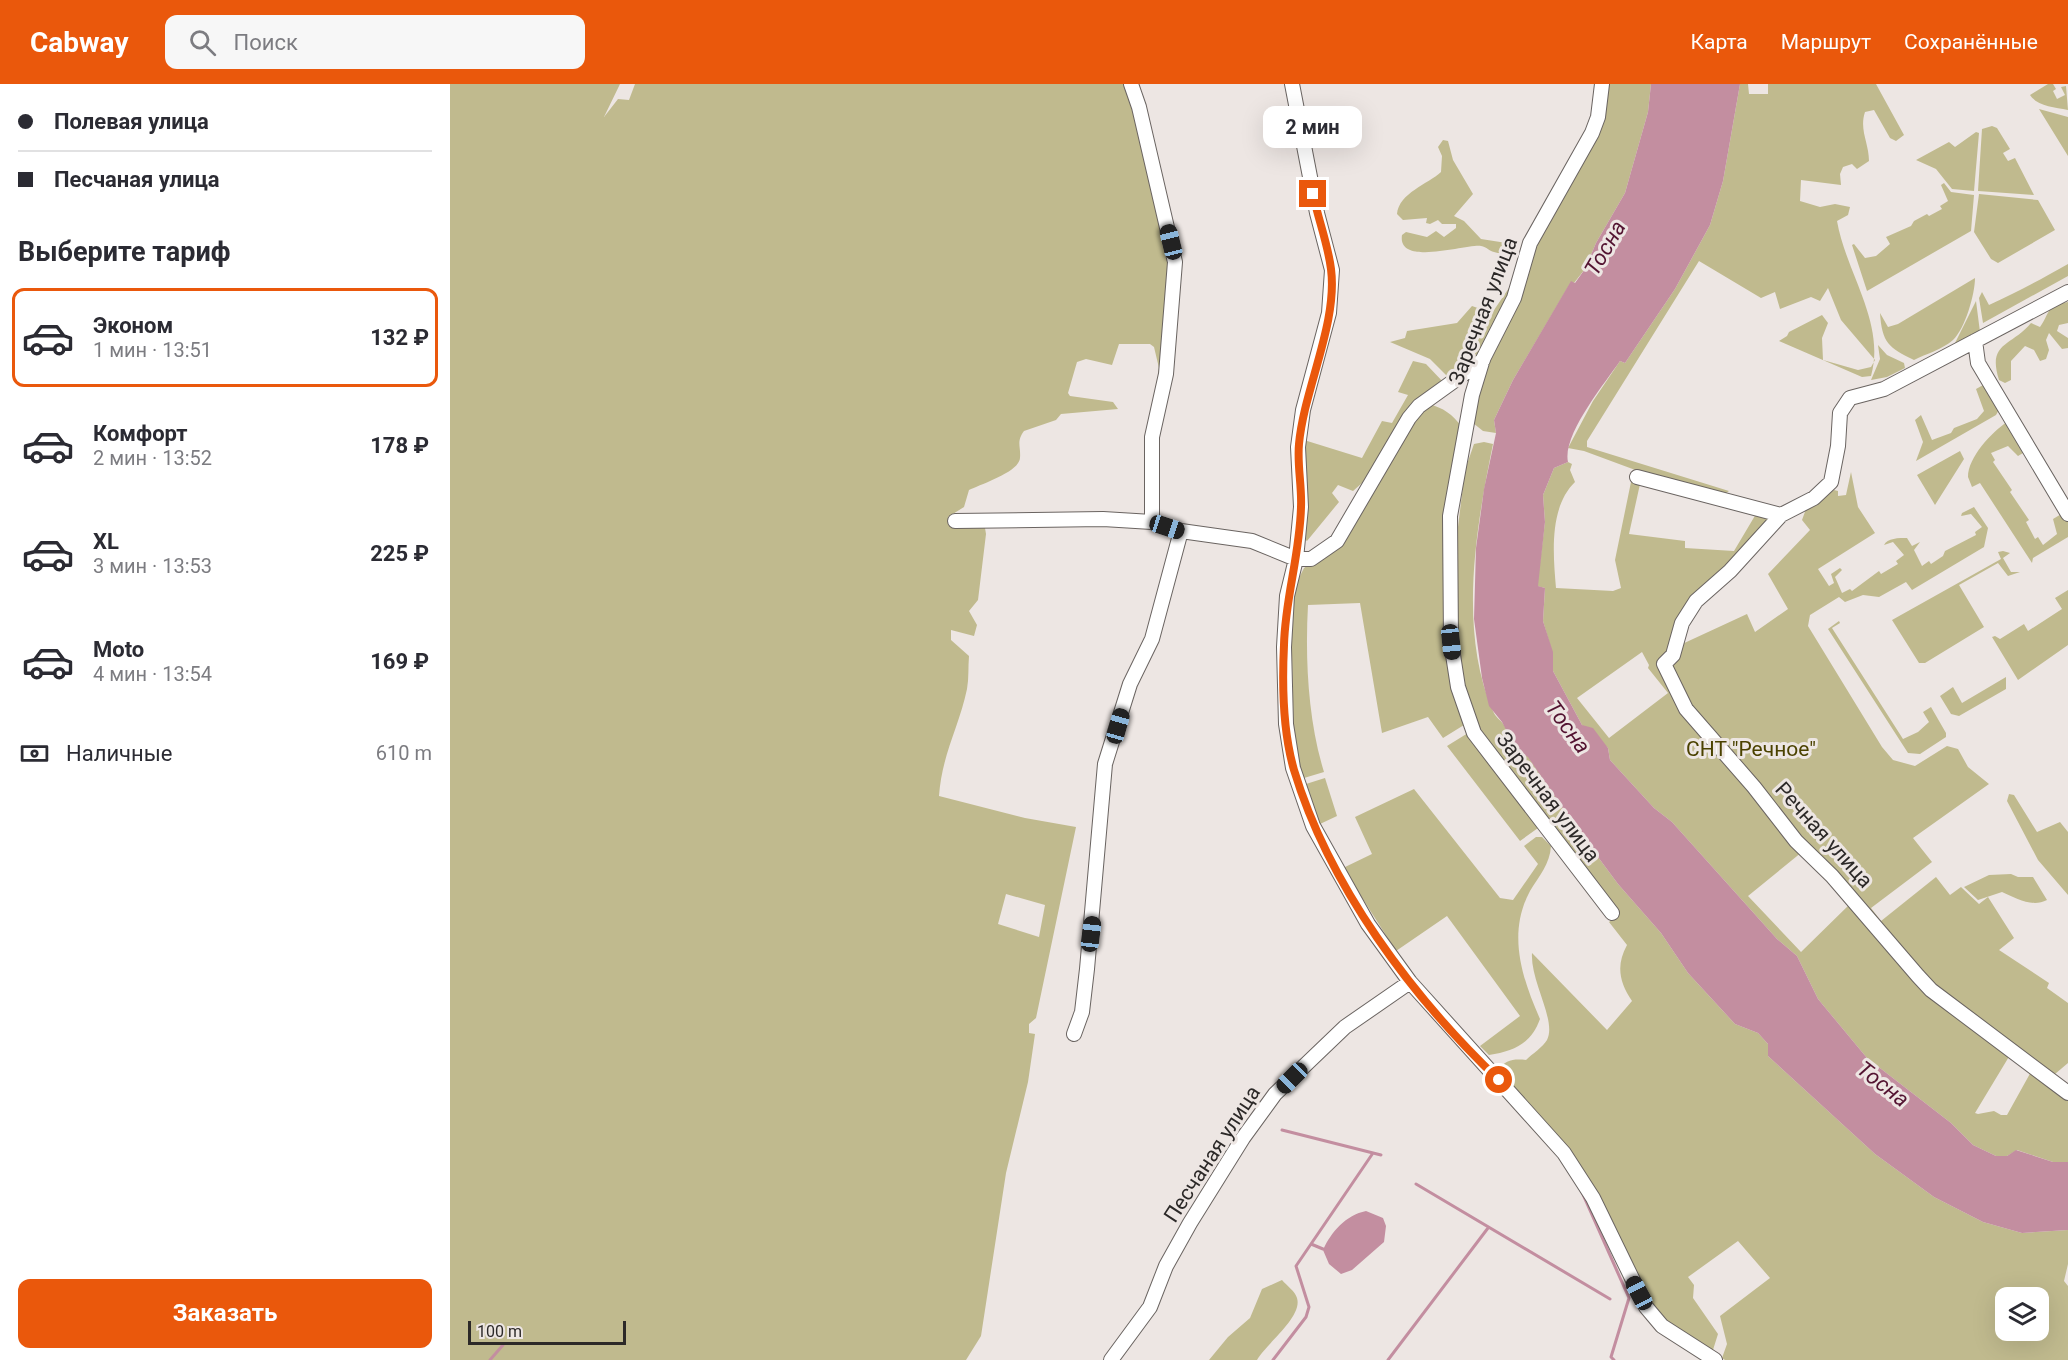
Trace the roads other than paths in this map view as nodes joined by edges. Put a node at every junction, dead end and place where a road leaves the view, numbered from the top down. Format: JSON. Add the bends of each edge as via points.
{"nodes":[{"id":1,"x":1131,"y":84,"type":"edge"},
{"id":2,"x":1292,"y":84,"type":"edge"},
{"id":3,"x":1602,"y":84,"type":"edge"},
{"id":4,"x":2068,"y":292,"type":"edge"},
{"id":5,"x":1975,"y":341,"type":"junction"},
{"id":6,"x":1484,"y":359,"type":"junction"},
{"id":7,"x":1637,"y":477,"type":"dead end"},
{"id":8,"x":2068,"y":514,"type":"edge"},
{"id":9,"x":1781,"y":515,"type":"junction"},
{"id":10,"x":955,"y":521,"type":"dead end"},
{"id":11,"x":1152,"y":522,"type":"junction"},
{"id":12,"x":1181,"y":531,"type":"junction"},
{"id":13,"x":1296,"y":559,"type":"junction"},
{"id":14,"x":1612,"y":913,"type":"dead end"},
{"id":15,"x":1410,"y":982,"type":"junction"},
{"id":16,"x":1074,"y":1034,"type":"dead end"},
{"id":17,"x":2068,"y":1093,"type":"edge"},
{"id":18,"x":1111,"y":1360,"type":"edge"},
{"id":19,"x":1715,"y":1360,"type":"edge"}],
"edges":[{"from":1,"to":11,"type":"street","via":[[1175,261],[1166,374],[1152,437]]},
{"from":2,"to":13,"type":"street","via":[[1332,270],[1329,314],[1303,410],[1298,447],[1301,507]]},
{"from":3,"to":6,"type":"street","name":"Заречная улица","via":[[1592,133],[1530,243],[1514,298]]},
{"from":4,"to":5,"type":"street"},
{"from":5,"to":8,"type":"street","via":[[1978,363]]},
{"from":5,"to":9,"type":"street","via":[[1884,389],[1850,398],[1840,413],[1831,482],[1814,498]]},
{"from":6,"to":13,"type":"street","via":[[1409,418],[1337,541],[1311,559]]},
{"from":6,"to":14,"type":"street","name":"Заречная улица","via":[[1472,395],[1450,516],[1451,642],[1458,687],[1469,722],[1489,755]]},
{"from":7,"to":9,"type":"street"},
{"from":9,"to":17,"type":"street","name":"Речная улица","via":[[1730,571],[1689,608],[1673,655],[1664,664],[1673,686],[1686,709],[1796,841],[1832,876],[1931,990]]},
{"from":10,"to":11,"type":"street"},
{"from":11,"to":12,"type":"street"},
{"from":12,"to":13,"type":"street","via":[[1252,541]]},
{"from":12,"to":16,"type":"street","via":[[1152,639],[1130,684],[1105,764],[1088,969]]},
{"from":13,"to":15,"type":"street","via":[[1287,596],[1284,647],[1286,724],[1293,768],[1313,826],[1345,886]]},
{"from":15,"to":18,"type":"street","name":"Песчаная улица","via":[[1344,1027],[1275,1094],[1190,1223],[1166,1266],[1150,1307]]},
{"from":15,"to":19,"type":"street","via":[[1564,1153],[1593,1198],[1646,1307],[1662,1326]]}]}
